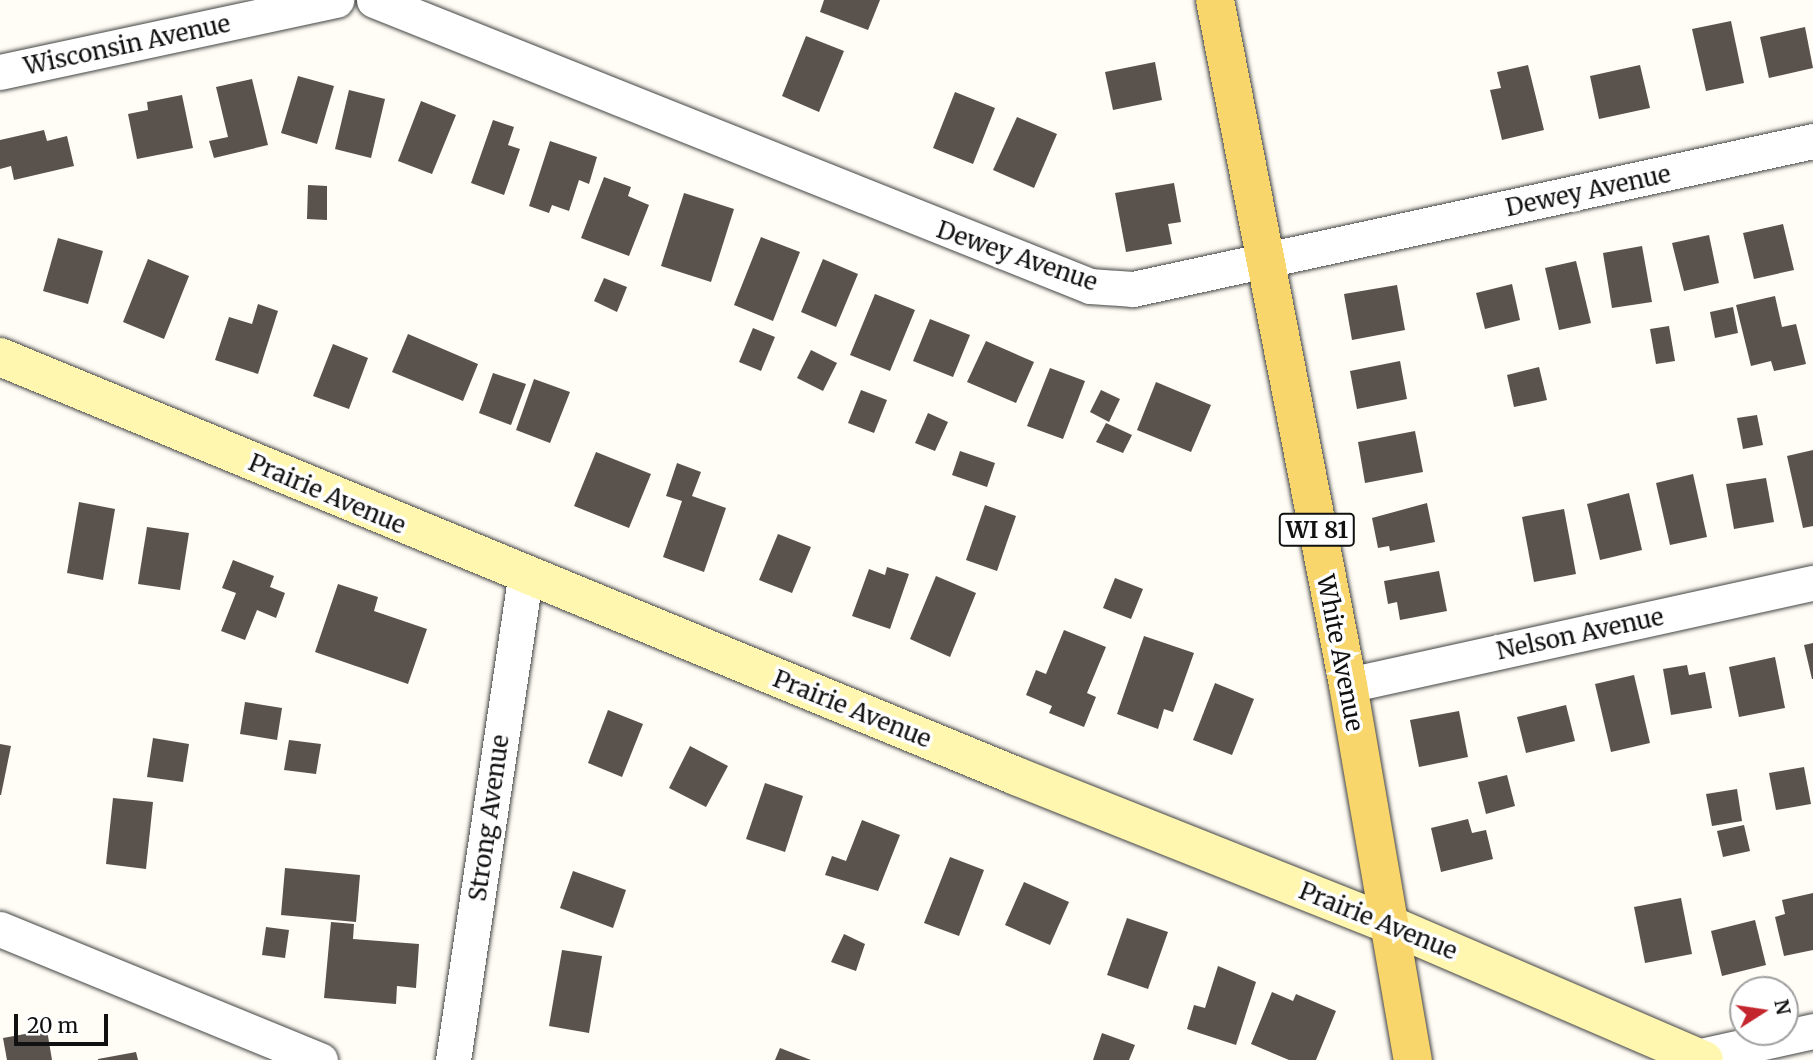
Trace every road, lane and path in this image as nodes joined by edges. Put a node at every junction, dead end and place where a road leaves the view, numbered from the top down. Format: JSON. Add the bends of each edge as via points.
{"nodes":[{"id":1,"x":336,"y":0,"type":"edge"},
{"id":2,"x":374,"y":0,"type":"edge"},
{"id":3,"x":1215,"y":0,"type":"edge"},
{"id":4,"x":0,"y":72,"type":"edge"},
{"id":5,"x":1813,"y":141,"type":"edge"},
{"id":6,"x":1263,"y":262,"type":"junction"},
{"id":7,"x":0,"y":358,"type":"edge"},
{"id":8,"x":525,"y":576,"type":"junction"},
{"id":9,"x":1813,"y":583,"type":"edge"},
{"id":10,"x":1348,"y":685,"type":"junction"},
{"id":11,"x":1388,"y":924,"type":"junction"},
{"id":12,"x":0,"y":929,"type":"edge"},
{"id":13,"x":1813,"y":1031,"type":"edge"},
{"id":14,"x":1700,"y":1058,"type":"edge"},
{"id":15,"x":320,"y":1060,"type":"edge"},
{"id":16,"x":453,"y":1060,"type":"edge"},
{"id":17,"x":1413,"y":1060,"type":"edge"}],
"edges":[{"from":1,"to":4,"type":"street","name":"Wisconsin Avenue"},
{"from":2,"to":6,"type":"street","name":"Dewey Avenue","via":[[1090,286],[1133,289]]},
{"from":3,"to":6,"type":"main road","name":"White Avenue","number":"WI 81"},
{"from":5,"to":6,"type":"street","name":"Dewey Avenue"},
{"from":6,"to":10,"type":"main road","name":"White Avenue","number":"WI 81"},
{"from":7,"to":8,"type":"street","name":"Prairie Avenue"},
{"from":8,"to":11,"type":"street","name":"Prairie Avenue"},
{"from":8,"to":16,"type":"street","name":"Strong Avenue"},
{"from":9,"to":10,"type":"street","name":"Nelson Avenue"},
{"from":10,"to":11,"type":"main road","name":"White Avenue","number":"WI 81"},
{"from":11,"to":14,"type":"street","name":"Prairie Avenue"},
{"from":11,"to":17,"type":"main road","name":"White Avenue","number":"WI 81"},
{"from":12,"to":15,"type":"street"},
{"from":13,"to":14,"type":"street"}]}
